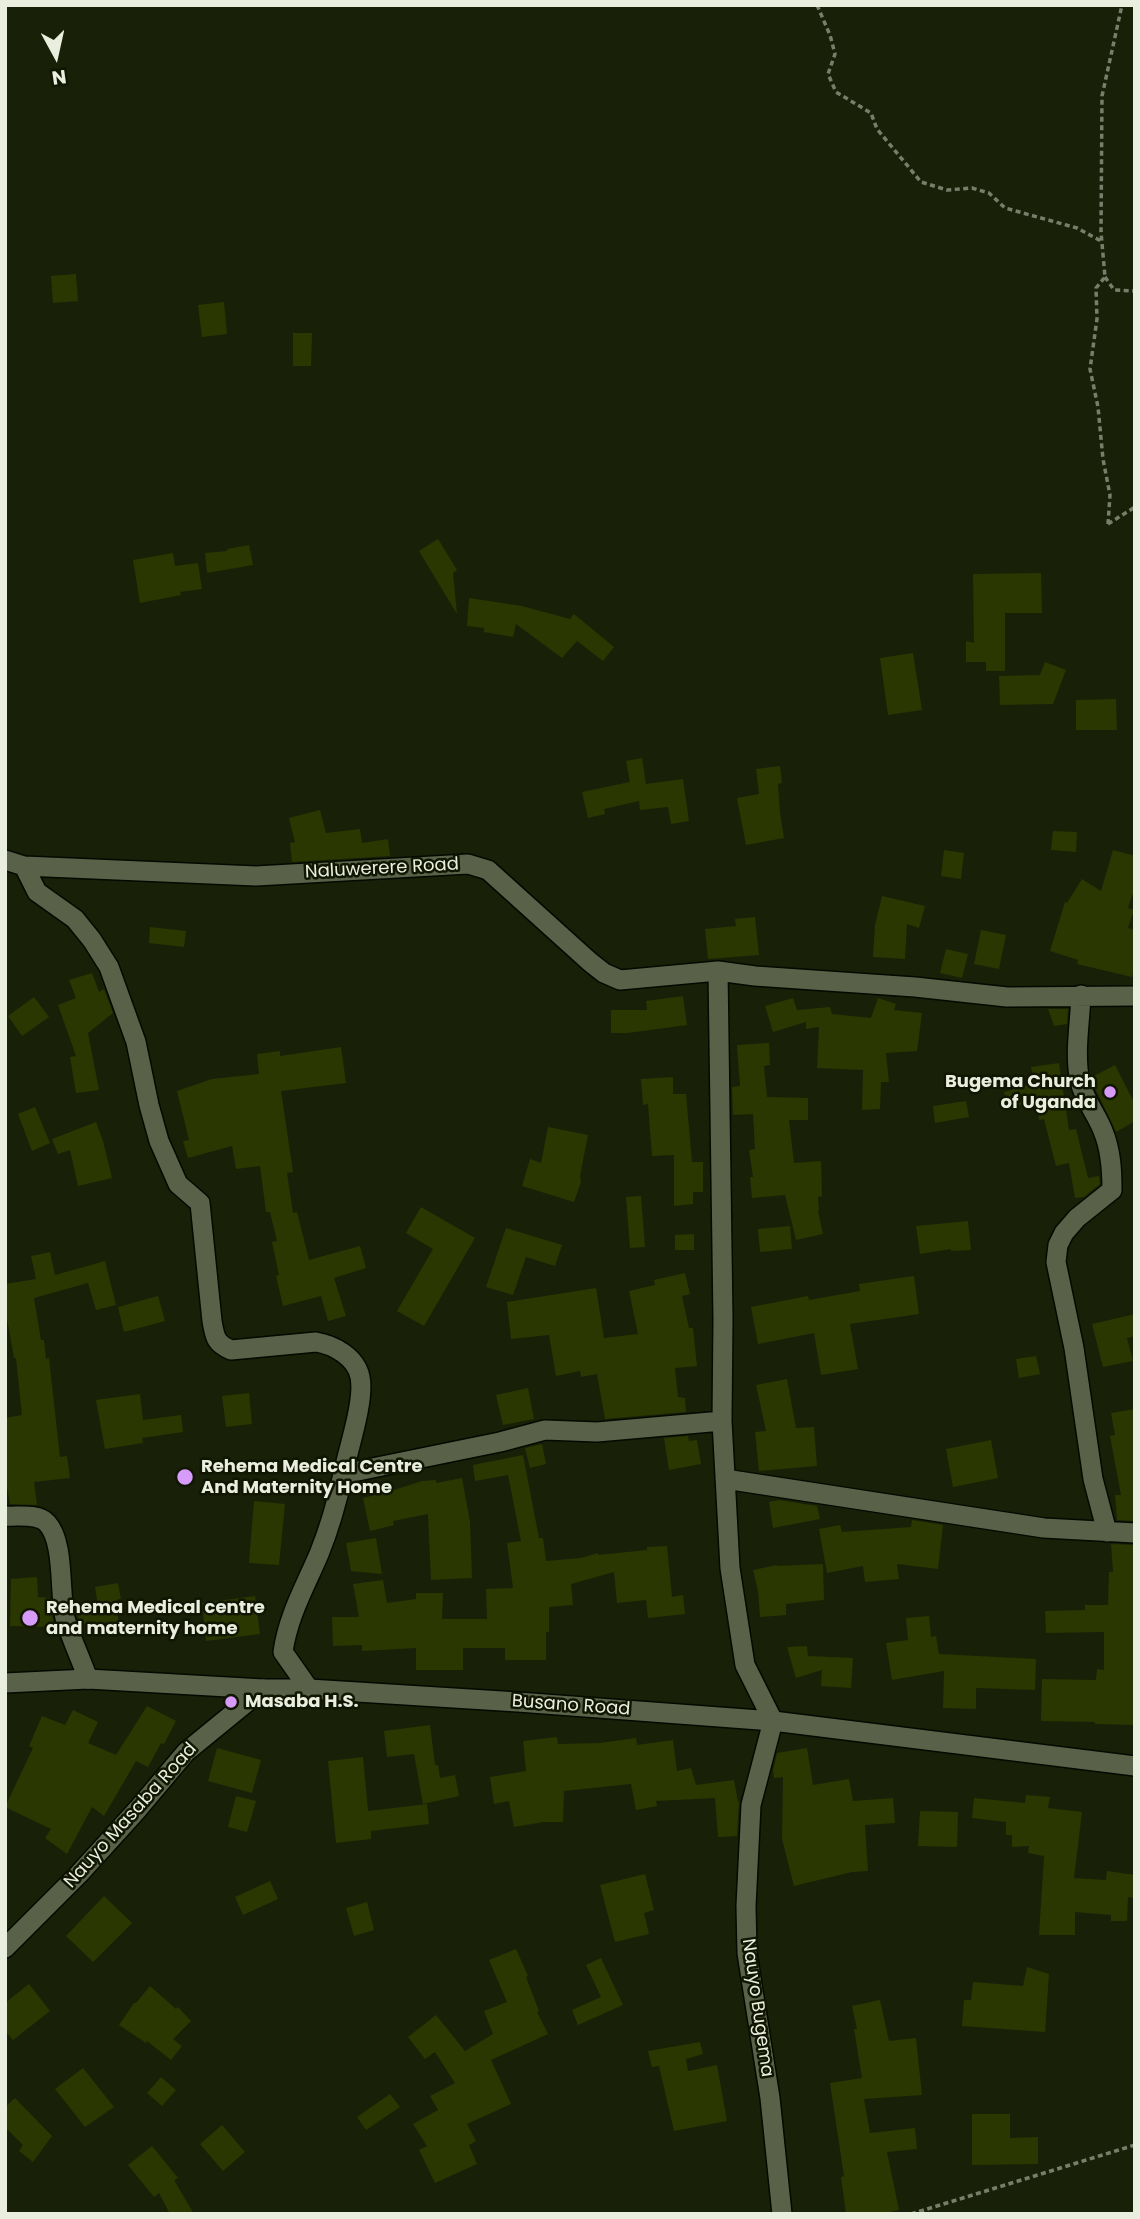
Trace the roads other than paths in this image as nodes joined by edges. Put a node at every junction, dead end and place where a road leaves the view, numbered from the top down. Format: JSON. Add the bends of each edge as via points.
{"nodes":[{"id":1,"x":14,"y":863,"type":"edge"},
{"id":2,"x":718,"y":971,"type":"junction"},
{"id":3,"x":1081,"y":995,"type":"junction"},
{"id":4,"x":1135,"y":996,"type":"edge"},
{"id":5,"x":722,"y":1421,"type":"junction"},
{"id":6,"x":343,"y":1474,"type":"junction"},
{"id":7,"x":726,"y":1479,"type":"junction"},
{"id":8,"x":5,"y":1517,"type":"edge"},
{"id":9,"x":1107,"y":1532,"type":"junction"},
{"id":10,"x":1135,"y":1532,"type":"edge"},
{"id":11,"x":88,"y":1679,"type":"junction"},
{"id":12,"x":5,"y":1683,"type":"edge"},
{"id":13,"x":263,"y":1689,"type":"junction"},
{"id":14,"x":309,"y":1689,"type":"junction"},
{"id":15,"x":773,"y":1721,"type":"junction"},
{"id":16,"x":1135,"y":1766,"type":"edge"},
{"id":17,"x":5,"y":1948,"type":"edge"},
{"id":18,"x":782,"y":2214,"type":"edge"}],
"edges":[{"from":1,"to":2,"type":"street","name":"Naluwerere Road","via":[[256,876],[468,864],[488,870],[611,977]]},
{"from":1,"to":6,"type":"street","via":[[37,892],[75,919],[109,968],[136,1041],[159,1141],[178,1184],[200,1203],[215,1338],[220,1346],[231,1350],[329,1344],[347,1355],[360,1376],[360,1398]]},
{"from":2,"to":3,"type":"street","name":"Naluwerere Road","via":[[996,996]]},
{"from":2,"to":5,"type":"street"},
{"from":3,"to":4,"type":"street","name":"Naluwerere Road"},
{"from":3,"to":9,"type":"street","via":[[1080,1083],[1109,1150],[1112,1190],[1064,1233],[1056,1262],[1093,1479]]},
{"from":5,"to":6,"type":"street","via":[[597,1432],[545,1430]]},
{"from":5,"to":7,"type":"street"},
{"from":6,"to":14,"type":"street","via":[[332,1519],[286,1629],[283,1652]]},
{"from":7,"to":9,"type":"street","via":[[1044,1528]]},
{"from":7,"to":15,"type":"street","via":[[730,1568],[745,1665]]},
{"from":8,"to":11,"type":"street","via":[[39,1517],[52,1531],[65,1617]]},
{"from":9,"to":10,"type":"street"},
{"from":11,"to":12,"type":"street","name":"Busano Road"},
{"from":11,"to":13,"type":"street","name":"Busano Road"},
{"from":13,"to":14,"type":"street","name":"Busano Road"},
{"from":13,"to":17,"type":"street","name":"Nauyo Masaba Road","via":[[186,1752],[79,1874]]},
{"from":14,"to":15,"type":"street","name":"Busano Road"},
{"from":15,"to":16,"type":"street","name":"Busano Road"},
{"from":15,"to":18,"type":"street","name":"Nauyo Bugema","via":[[751,1805],[746,1906],[747,1953],[770,2098]]}]}
